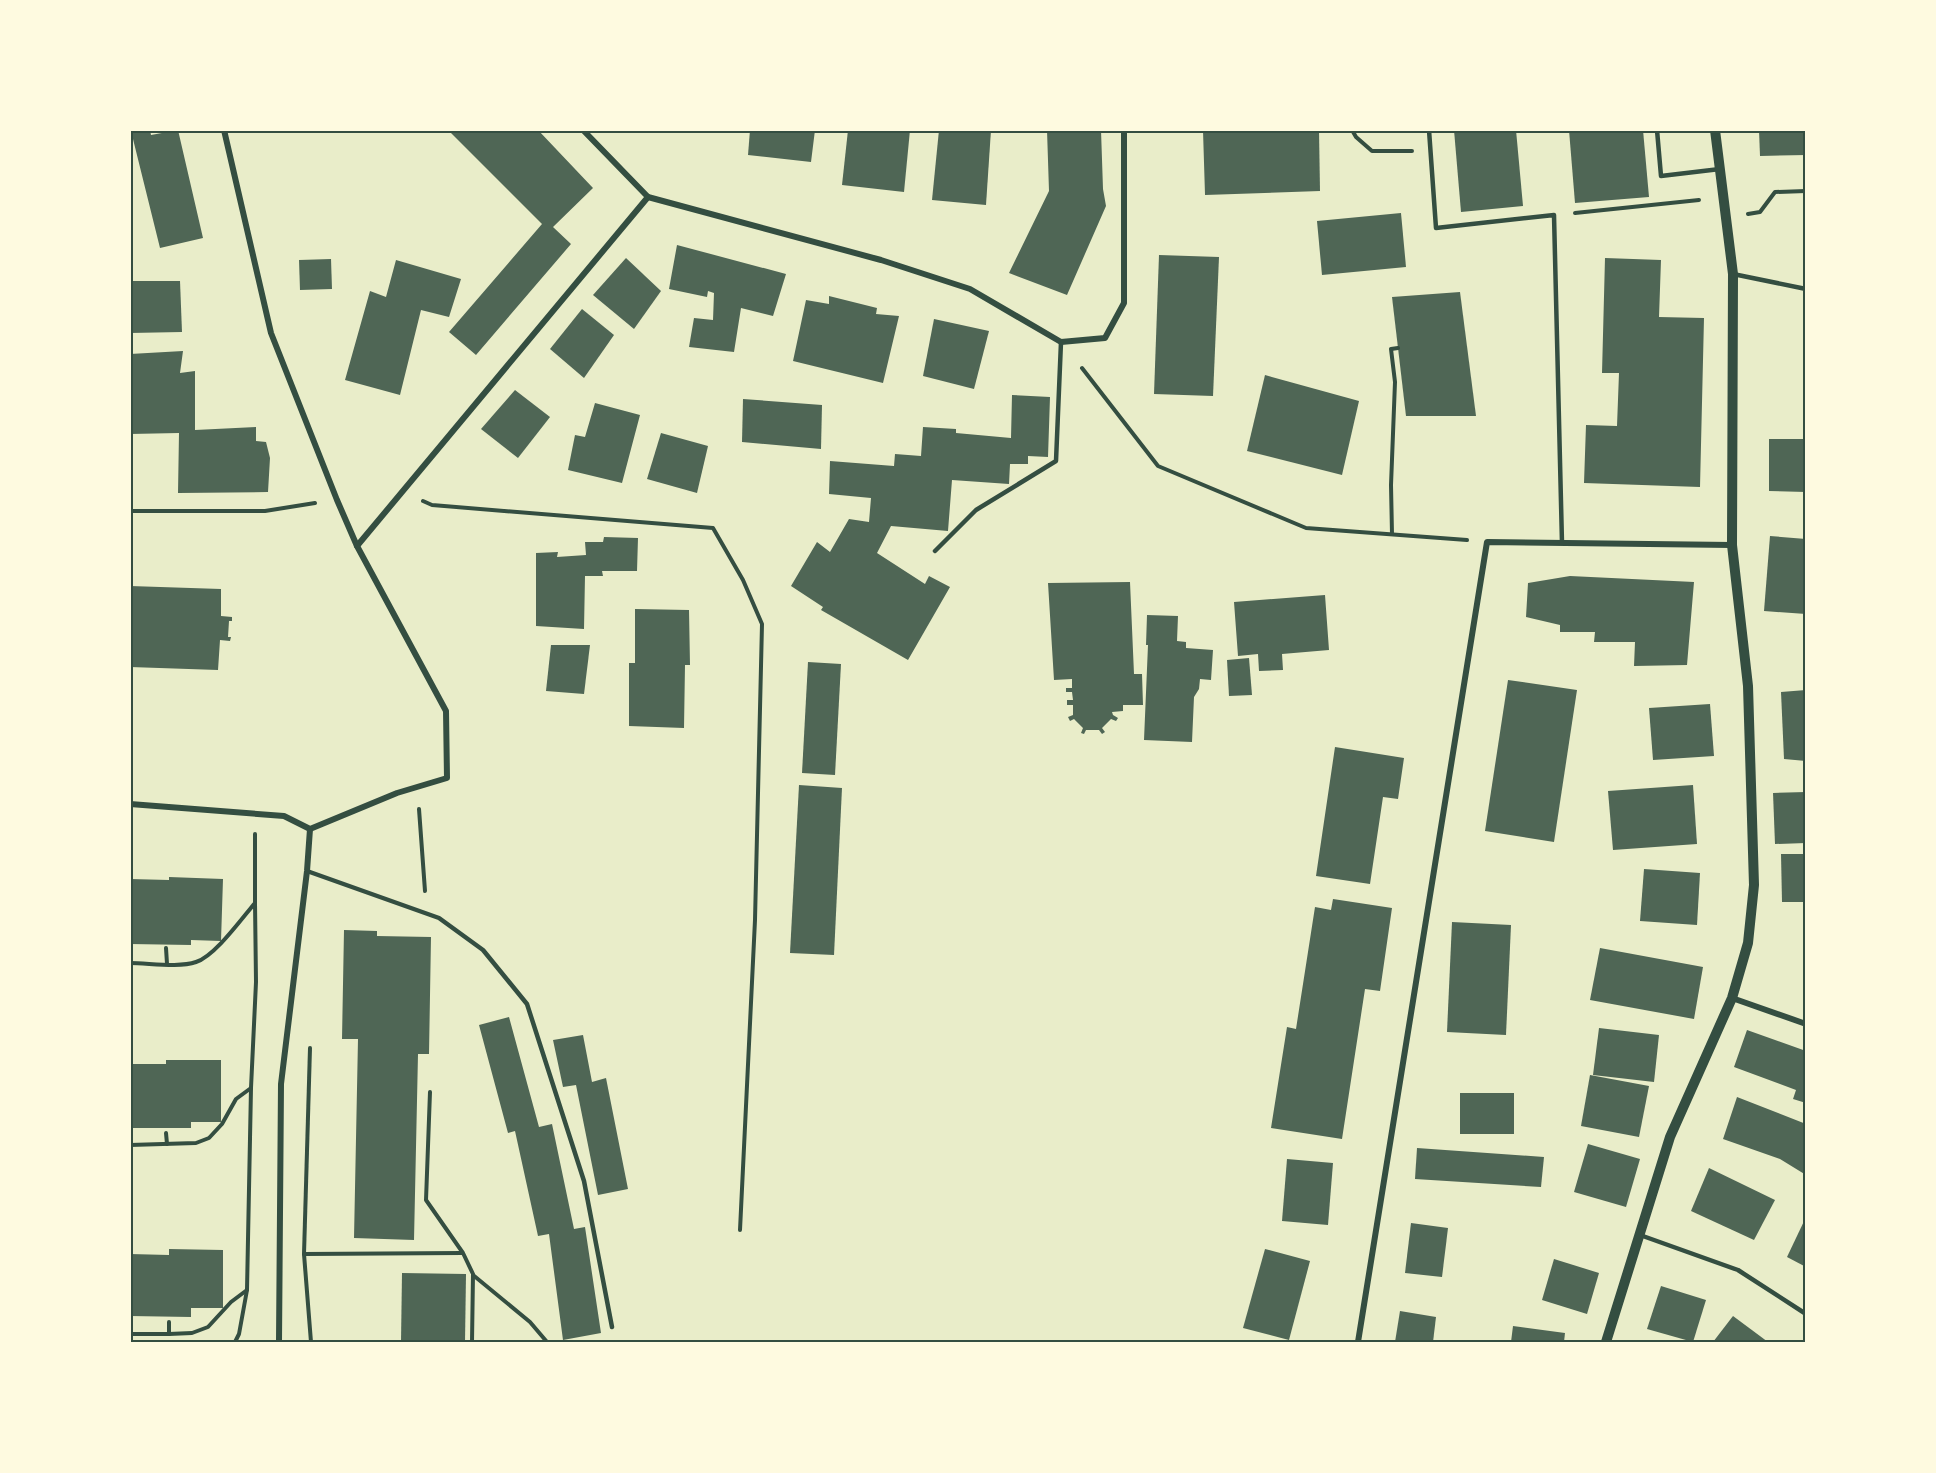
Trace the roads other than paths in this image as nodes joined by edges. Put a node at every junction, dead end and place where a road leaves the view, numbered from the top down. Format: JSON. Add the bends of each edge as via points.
{"nodes":[{"id":1,"x":224,"y":130,"type":"edge"},
{"id":2,"x":583,"y":130,"type":"edge"},
{"id":3,"x":1124,"y":130,"type":"edge"},
{"id":4,"x":1429,"y":130,"type":"edge"},
{"id":5,"x":1657,"y":130,"type":"edge"},
{"id":6,"x":1715,"y":130,"type":"edge"},
{"id":7,"x":1720,"y":169,"type":"junction"},
{"id":8,"x":648,"y":197,"type":"junction"},
{"id":9,"x":1733,"y":274,"type":"junction"},
{"id":10,"x":1806,"y":289,"type":"edge"},
{"id":11,"x":1061,"y":342,"type":"junction"},
{"id":12,"x":1562,"y":543,"type":"junction"},
{"id":13,"x":1732,"y":545,"type":"junction"},
{"id":14,"x":357,"y":546,"type":"junction"},
{"id":15,"x":935,"y":551,"type":"dead end"},
{"id":16,"x":130,"y":804,"type":"edge"},
{"id":17,"x":310,"y":829,"type":"junction"},
{"id":18,"x":307,"y":871,"type":"junction"},
{"id":19,"x":1732,"y":998,"type":"junction"},
{"id":20,"x":1806,"y":1024,"type":"edge"},
{"id":21,"x":1640,"y":1235,"type":"junction"},
{"id":22,"x":1806,"y":1314,"type":"edge"},
{"id":23,"x":612,"y":1328,"type":"dead end"},
{"id":24,"x":279,"y":1342,"type":"edge"},
{"id":25,"x":1358,"y":1342,"type":"edge"},
{"id":26,"x":1606,"y":1342,"type":"edge"}],
"edges":[{"from":1,"to":14,"type":"street","via":[[271,333]]},
{"from":2,"to":8,"type":"street"},
{"from":3,"to":11,"type":"street","via":[[1124,303],[1105,338]]},
{"from":4,"to":12,"type":"lane","via":[[1436,228],[1554,215]]},
{"from":5,"to":7,"type":"lane","via":[[1661,176]]},
{"from":6,"to":7,"type":"street"},
{"from":7,"to":9,"type":"street"},
{"from":8,"to":11,"type":"street","via":[[881,260],[970,289]]},
{"from":8,"to":14,"type":"street"},
{"from":9,"to":10,"type":"lane"},
{"from":9,"to":13,"type":"street"},
{"from":11,"to":15,"type":"lane","via":[[1056,461],[976,510]]},
{"from":12,"to":13,"type":"street"},
{"from":12,"to":25,"type":"street","via":[[1487,542]]},
{"from":13,"to":19,"type":"street","via":[[1748,687],[1754,885],[1748,943]]},
{"from":14,"to":17,"type":"street","via":[[446,711],[447,778],[397,793]]},
{"from":16,"to":17,"type":"street","via":[[284,816]]},
{"from":17,"to":18,"type":"street"},
{"from":18,"to":23,"type":"lane","via":[[439,918],[483,950],[527,1004],[584,1181]]},
{"from":18,"to":24,"type":"street","via":[[281,1084]]},
{"from":19,"to":20,"type":"street"},
{"from":19,"to":21,"type":"street","via":[[1670,1137]]},
{"from":21,"to":22,"type":"lane","via":[[1738,1270]]},
{"from":21,"to":26,"type":"street"}]}
